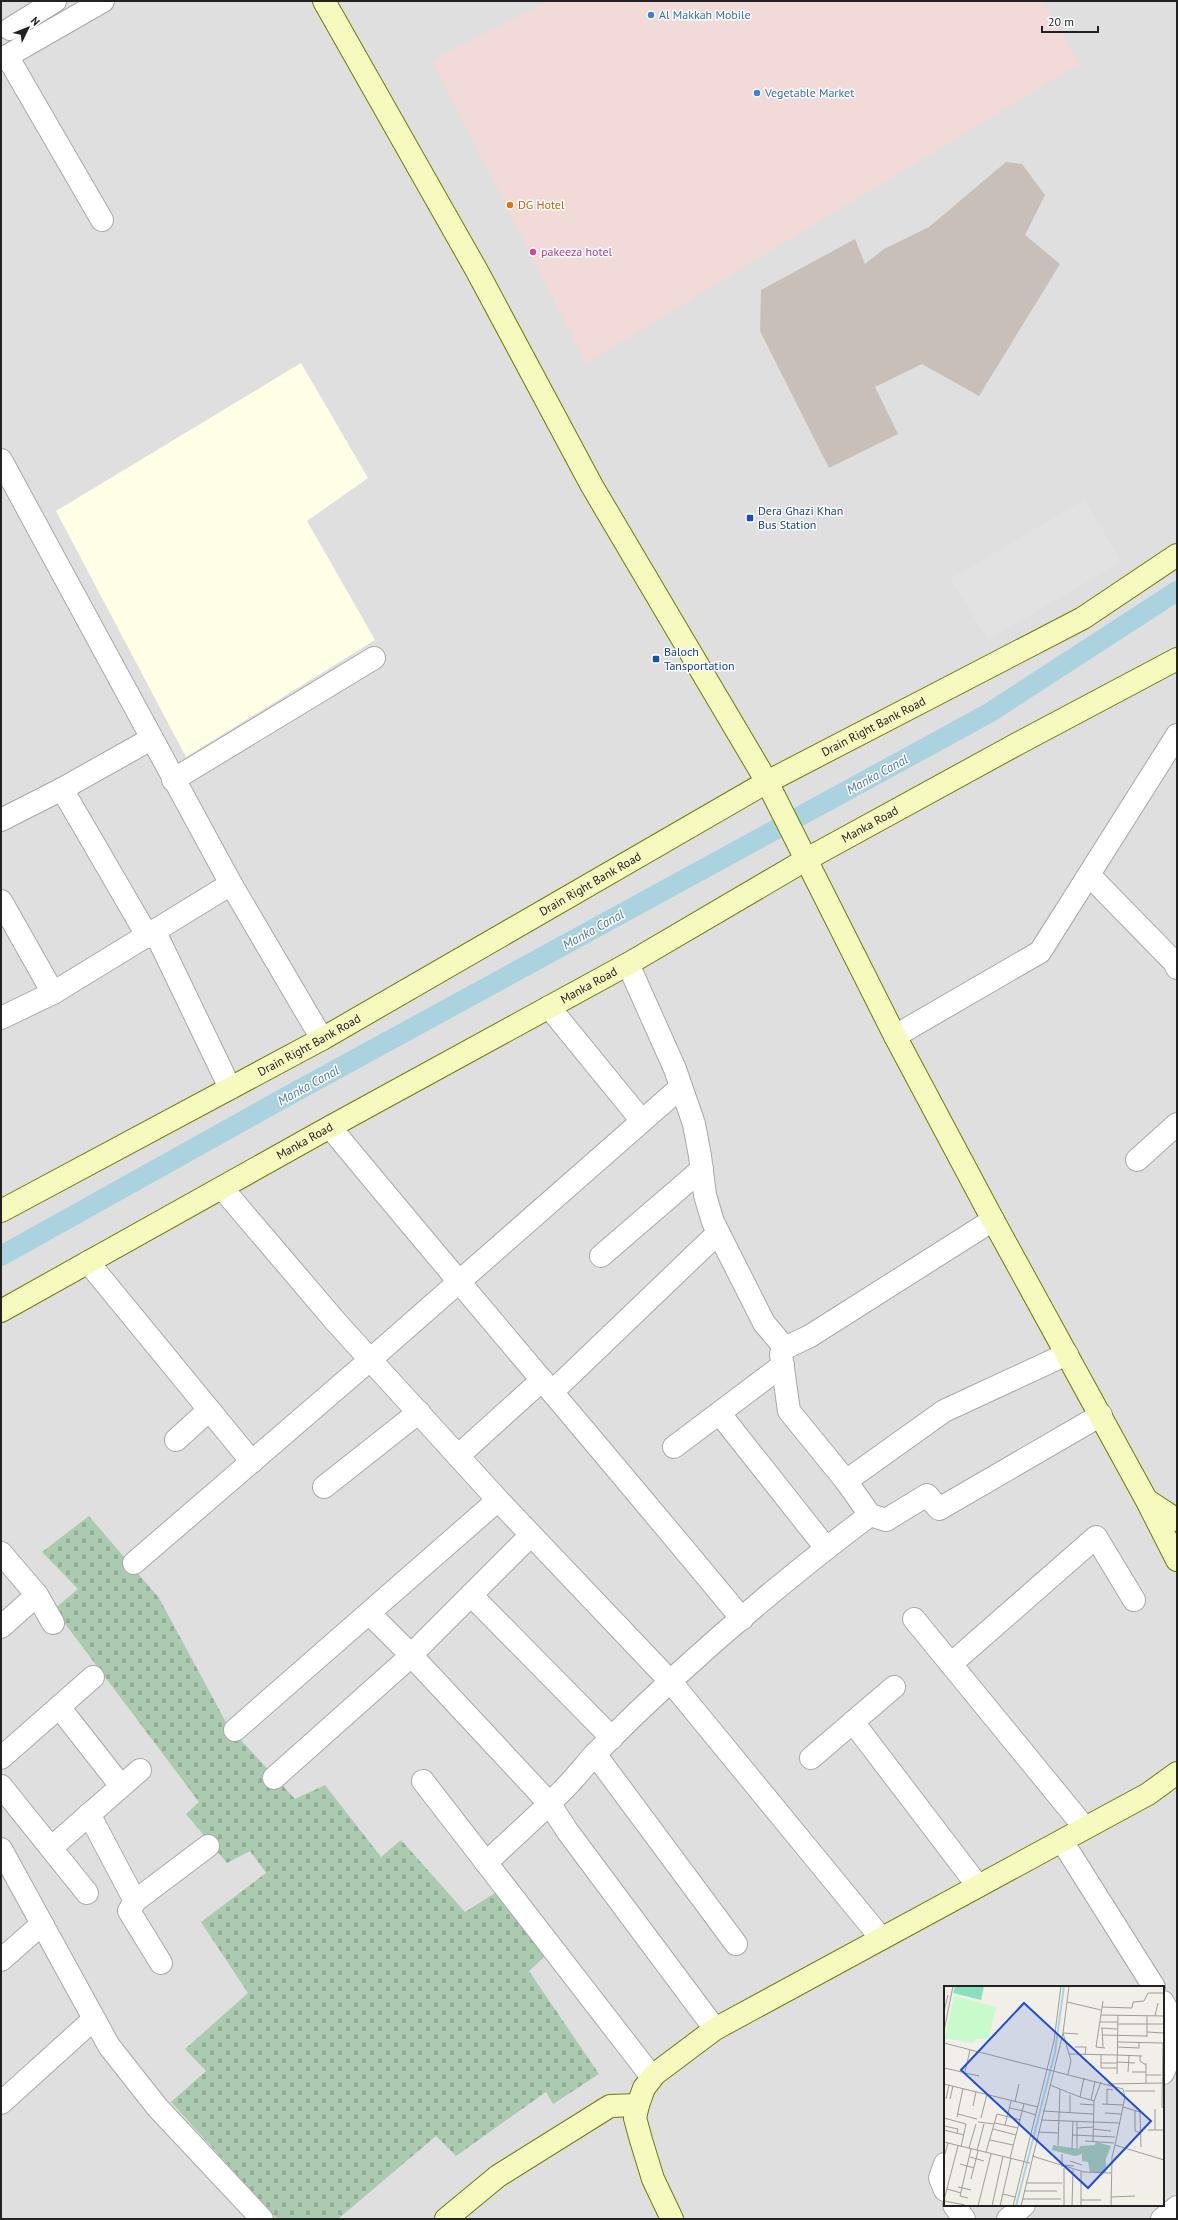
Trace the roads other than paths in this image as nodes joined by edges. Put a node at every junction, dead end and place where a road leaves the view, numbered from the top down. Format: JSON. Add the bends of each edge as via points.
{"nodes":[{"id":1,"x":56,"y":1,"type":"edge"},
{"id":2,"x":103,"y":1,"type":"edge"},
{"id":3,"x":324,"y":1,"type":"edge"},
{"id":4,"x":5,"y":27,"type":"edge"},
{"id":5,"x":5,"y":57,"type":"edge"},
{"id":6,"x":102,"y":220,"type":"dead end"},
{"id":7,"x":1,"y":460,"type":"edge"},
{"id":8,"x":1177,"y":555,"type":"edge"},
{"id":9,"x":374,"y":658,"type":"dead end"},
{"id":10,"x":1177,"y":659,"type":"edge"},
{"id":11,"x":1177,"y":736,"type":"edge"},
{"id":12,"x":150,"y":739,"type":"junction"},
{"id":13,"x":174,"y":780,"type":"junction"},
{"id":14,"x":767,"y":782,"type":"junction"},
{"id":15,"x":62,"y":789,"type":"junction"},
{"id":16,"x":1,"y":820,"type":"edge"},
{"id":17,"x":807,"y":859,"type":"junction"},
{"id":18,"x":1089,"y":875,"type":"junction"},
{"id":19,"x":231,"y":884,"type":"junction"},
{"id":20,"x":1,"y":901,"type":"edge"},
{"id":21,"x":151,"y":934,"type":"junction"},
{"id":22,"x":628,"y":964,"type":"junction"},
{"id":23,"x":1177,"y":968,"type":"edge"},
{"id":24,"x":53,"y":993,"type":"junction"},
{"id":25,"x":548,"y":1007,"type":"junction"},
{"id":26,"x":1,"y":1018,"type":"edge"},
{"id":27,"x":895,"y":1036,"type":"junction"},
{"id":28,"x":322,"y":1039,"type":"junction"},
{"id":29,"x":681,"y":1087,"type":"junction"},
{"id":30,"x":230,"y":1088,"type":"junction"},
{"id":31,"x":642,"y":1121,"type":"junction"},
{"id":32,"x":1177,"y":1124,"type":"edge"},
{"id":33,"x":330,"y":1127,"type":"junction"},
{"id":34,"x":1137,"y":1160,"type":"dead end"},
{"id":35,"x":702,"y":1169,"type":"junction"},
{"id":36,"x":222,"y":1188,"type":"junction"},
{"id":37,"x":1,"y":1211,"type":"edge"},
{"id":38,"x":993,"y":1220,"type":"junction"},
{"id":39,"x":718,"y":1233,"type":"junction"},
{"id":40,"x":601,"y":1256,"type":"dead end"},
{"id":41,"x":88,"y":1262,"type":"junction"},
{"id":42,"x":458,"y":1282,"type":"junction"},
{"id":43,"x":1,"y":1311,"type":"edge"},
{"id":44,"x":1067,"y":1354,"type":"junction"},
{"id":45,"x":784,"y":1357,"type":"junction"},
{"id":46,"x":371,"y":1359,"type":"junction"},
{"id":47,"x":547,"y":1386,"type":"junction"},
{"id":48,"x":210,"y":1410,"type":"junction"},
{"id":49,"x":419,"y":1412,"type":"junction"},
{"id":50,"x":720,"y":1414,"type":"junction"},
{"id":51,"x":1100,"y":1415,"type":"junction"},
{"id":52,"x":176,"y":1440,"type":"dead end"},
{"id":53,"x":674,"y":1447,"type":"dead end"},
{"id":54,"x":458,"y":1456,"type":"junction"},
{"id":55,"x":252,"y":1462,"type":"junction"},
{"id":56,"x":846,"y":1481,"type":"junction"},
{"id":57,"x":324,"y":1487,"type":"dead end"},
{"id":58,"x":498,"y":1500,"type":"junction"},
{"id":59,"x":1147,"y":1501,"type":"junction"},
{"id":60,"x":870,"y":1515,"type":"junction"},
{"id":61,"x":1177,"y":1520,"type":"edge"},
{"id":62,"x":531,"y":1535,"type":"junction"},
{"id":63,"x":826,"y":1548,"type":"junction"},
{"id":64,"x":1,"y":1554,"type":"edge"},
{"id":65,"x":1177,"y":1560,"type":"edge"},
{"id":66,"x":134,"y":1563,"type":"dead end"},
{"id":67,"x":37,"y":1595,"type":"junction"},
{"id":68,"x":471,"y":1595,"type":"junction"},
{"id":69,"x":1134,"y":1600,"type":"dead end"},
{"id":70,"x":369,"y":1613,"type":"junction"},
{"id":71,"x":742,"y":1618,"type":"junction"},
{"id":72,"x":914,"y":1619,"type":"dead end"},
{"id":73,"x":53,"y":1623,"type":"dead end"},
{"id":74,"x":1,"y":1627,"type":"edge"},
{"id":75,"x":411,"y":1655,"type":"junction"},
{"id":76,"x":951,"y":1664,"type":"junction"},
{"id":77,"x":92,"y":1677,"type":"dead end"},
{"id":78,"x":671,"y":1682,"type":"junction"},
{"id":79,"x":894,"y":1687,"type":"dead end"},
{"id":80,"x":59,"y":1707,"type":"junction"},
{"id":81,"x":853,"y":1722,"type":"junction"},
{"id":82,"x":234,"y":1730,"type":"dead end"},
{"id":83,"x":612,"y":1738,"type":"junction"},
{"id":84,"x":595,"y":1754,"type":"junction"},
{"id":85,"x":1,"y":1758,"type":"edge"},
{"id":86,"x":811,"y":1758,"type":"dead end"},
{"id":87,"x":140,"y":1770,"type":"dead end"},
{"id":88,"x":1177,"y":1773,"type":"edge"},
{"id":89,"x":274,"y":1778,"type":"dead end"},
{"id":90,"x":423,"y":1781,"type":"dead end"},
{"id":91,"x":1,"y":1786,"type":"edge"},
{"id":92,"x":121,"y":1786,"type":"junction"},
{"id":93,"x":549,"y":1803,"type":"junction"},
{"id":94,"x":89,"y":1814,"type":"junction"},
{"id":95,"x":1085,"y":1828,"type":"junction"},
{"id":96,"x":1062,"y":1841,"type":"junction"},
{"id":97,"x":208,"y":1846,"type":"dead end"},
{"id":98,"x":51,"y":1848,"type":"junction"},
{"id":99,"x":1,"y":1850,"type":"edge"},
{"id":100,"x":486,"y":1863,"type":"junction"},
{"id":101,"x":978,"y":1886,"type":"junction"},
{"id":102,"x":87,"y":1893,"type":"dead end"},
{"id":103,"x":135,"y":1901,"type":"junction"},
{"id":104,"x":42,"y":1924,"type":"junction"},
{"id":105,"x":881,"y":1938,"type":"junction"},
{"id":106,"x":736,"y":1944,"type":"dead end"},
{"id":107,"x":1,"y":1960,"type":"edge"},
{"id":108,"x":160,"y":1963,"type":"dead end"},
{"id":109,"x":1144,"y":1983,"type":"edge"},
{"id":110,"x":1164,"y":2004,"type":"edge"},
{"id":111,"x":94,"y":2019,"type":"junction"},
{"id":112,"x":715,"y":2029,"type":"junction"},
{"id":113,"x":1164,"y":2071,"type":"edge"},
{"id":114,"x":652,"y":2077,"type":"junction"},
{"id":115,"x":1,"y":2103,"type":"edge"},
{"id":116,"x":638,"y":2105,"type":"junction"},
{"id":117,"x":944,"y":2167,"type":"edge"},
{"id":118,"x":944,"y":2188,"type":"edge"},
{"id":119,"x":955,"y":2206,"type":"edge"},
{"id":120,"x":1023,"y":2206,"type":"edge"},
{"id":121,"x":1177,"y":2207,"type":"edge"},
{"id":122,"x":262,"y":2219,"type":"edge"},
{"id":123,"x":446,"y":2219,"type":"edge"},
{"id":124,"x":672,"y":2219,"type":"edge"},
{"id":125,"x":964,"y":2219,"type":"edge"},
{"id":126,"x":1008,"y":2219,"type":"edge"},
{"id":127,"x":1162,"y":2219,"type":"edge"}],
"edges":[{"from":1,"to":4,"type":"street"},
{"from":2,"to":5,"type":"street"},
{"from":3,"to":14,"type":"main road","via":[[477,271],[592,486]]},
{"from":4,"to":5,"type":"street","via":[[16,39],[16,46]]},
{"from":5,"to":6,"type":"street"},
{"from":7,"to":12,"type":"street"},
{"from":8,"to":14,"type":"main road","name":"Drain Right Bank Road","via":[[1083,618]]},
{"from":9,"to":13,"type":"street"},
{"from":10,"to":17,"type":"main road","name":"Manka Road"},
{"from":11,"to":18,"type":"street"},
{"from":12,"to":13,"type":"street"},
{"from":12,"to":15,"type":"street"},
{"from":13,"to":19,"type":"street"},
{"from":14,"to":17,"type":"main road"},
{"from":14,"to":28,"type":"main road","name":"Drain Right Bank Road"},
{"from":15,"to":16,"type":"street"},
{"from":15,"to":21,"type":"street"},
{"from":17,"to":22,"type":"main road","name":"Manka Road"},
{"from":17,"to":27,"type":"main road"},
{"from":18,"to":23,"type":"street"},
{"from":18,"to":27,"type":"street","via":[[1040,952]]},
{"from":19,"to":21,"type":"street"},
{"from":19,"to":28,"type":"street"},
{"from":20,"to":24,"type":"street"},
{"from":21,"to":24,"type":"street"},
{"from":21,"to":30,"type":"street"},
{"from":22,"to":25,"type":"main road","name":"Manka Road"},
{"from":22,"to":29,"type":"street"},
{"from":24,"to":26,"type":"street"},
{"from":25,"to":31,"type":"street"},
{"from":25,"to":33,"type":"main road","name":"Manka Road"},
{"from":27,"to":38,"type":"main road"},
{"from":28,"to":30,"type":"main road","name":"Drain Right Bank Road"},
{"from":29,"to":31,"type":"street"},
{"from":29,"to":35,"type":"street","via":[[694,1124]]},
{"from":30,"to":37,"type":"main road","name":"Drain Right Bank Road"},
{"from":31,"to":42,"type":"street"},
{"from":32,"to":34,"type":"street"},
{"from":33,"to":36,"type":"main road","name":"Manka Road"},
{"from":33,"to":42,"type":"street"},
{"from":35,"to":39,"type":"street","via":[[705,1195],[712,1222]]},
{"from":35,"to":40,"type":"street"},
{"from":36,"to":41,"type":"main road","name":"Manka Road"},
{"from":36,"to":46,"type":"street","via":[[336,1322]]},
{"from":38,"to":44,"type":"main road"},
{"from":38,"to":45,"type":"street","via":[[810,1336]]},
{"from":39,"to":45,"type":"street"},
{"from":39,"to":47,"type":"street"},
{"from":41,"to":43,"type":"main road","name":"Manka Road"},
{"from":41,"to":48,"type":"street"},
{"from":42,"to":46,"type":"street"},
{"from":42,"to":47,"type":"street"},
{"from":44,"to":51,"type":"main road"},
{"from":44,"to":56,"type":"street","via":[[944,1411]]},
{"from":45,"to":50,"type":"street"},
{"from":45,"to":56,"type":"street","via":[[789,1411]]},
{"from":46,"to":49,"type":"street"},
{"from":46,"to":55,"type":"street"},
{"from":47,"to":54,"type":"street"},
{"from":47,"to":71,"type":"street"},
{"from":48,"to":52,"type":"street"},
{"from":48,"to":55,"type":"street"},
{"from":49,"to":54,"type":"street"},
{"from":49,"to":57,"type":"street"},
{"from":50,"to":53,"type":"street"},
{"from":50,"to":63,"type":"street"},
{"from":51,"to":59,"type":"main road"},
{"from":51,"to":60,"type":"street","via":[[939,1509],[926,1495],[886,1520]]},
{"from":54,"to":58,"type":"street"},
{"from":55,"to":66,"type":"street"},
{"from":56,"to":60,"type":"street"},
{"from":58,"to":62,"type":"street"},
{"from":58,"to":70,"type":"street"},
{"from":59,"to":61,"type":"main road"},
{"from":59,"to":65,"type":"main road"},
{"from":60,"to":63,"type":"street"},
{"from":62,"to":68,"type":"street"},
{"from":62,"to":78,"type":"street"},
{"from":63,"to":71,"type":"street"},
{"from":64,"to":67,"type":"street"},
{"from":67,"to":73,"type":"street"},
{"from":67,"to":74,"type":"street"},
{"from":68,"to":75,"type":"street"},
{"from":68,"to":83,"type":"street"},
{"from":69,"to":76,"type":"street","via":[[1096,1537]]},
{"from":70,"to":75,"type":"street"},
{"from":70,"to":82,"type":"street"},
{"from":71,"to":78,"type":"street"},
{"from":72,"to":76,"type":"street"},
{"from":75,"to":89,"type":"street"},
{"from":75,"to":93,"type":"street"},
{"from":76,"to":95,"type":"street"},
{"from":77,"to":80,"type":"street"},
{"from":78,"to":83,"type":"street"},
{"from":78,"to":105,"type":"street"},
{"from":79,"to":81,"type":"street"},
{"from":80,"to":85,"type":"street"},
{"from":80,"to":92,"type":"street"},
{"from":81,"to":86,"type":"street"},
{"from":81,"to":101,"type":"street"},
{"from":83,"to":84,"type":"street"},
{"from":84,"to":93,"type":"street"},
{"from":84,"to":106,"type":"street"},
{"from":87,"to":92,"type":"street"},
{"from":88,"to":95,"type":"main road","via":[[1148,1794]]},
{"from":90,"to":100,"type":"street"},
{"from":91,"to":98,"type":"street"},
{"from":92,"to":94,"type":"street"},
{"from":93,"to":100,"type":"street"},
{"from":93,"to":112,"type":"street"},
{"from":94,"to":98,"type":"street"},
{"from":94,"to":103,"type":"street"},
{"from":95,"to":96,"type":"main road"},
{"from":96,"to":101,"type":"main road"},
{"from":96,"to":109,"type":"street"},
{"from":97,"to":103,"type":"street"},
{"from":98,"to":102,"type":"street"},
{"from":99,"to":104,"type":"street"},
{"from":100,"to":114,"type":"street"},
{"from":101,"to":105,"type":"main road"},
{"from":103,"to":108,"type":"street","via":[[129,1911]]},
{"from":104,"to":107,"type":"street"},
{"from":104,"to":111,"type":"street"},
{"from":105,"to":112,"type":"main road"},
{"from":110,"to":113,"type":"street","via":[[1168,2011],[1174,2047]]},
{"from":111,"to":115,"type":"street"},
{"from":111,"to":122,"type":"street","via":[[109,2046],[157,2107]]},
{"from":112,"to":114,"type":"main road","via":[[667,2063]]},
{"from":114,"to":116,"type":"main road","via":[[644,2088]]},
{"from":116,"to":123,"type":"main road","via":[[610,2106],[498,2176]]},
{"from":116,"to":124,"type":"main road","via":[[635,2118],[641,2140],[653,2179]]},
{"from":117,"to":118,"type":"street","via":[[940,2178]]},
{"from":119,"to":125,"type":"street"},
{"from":120,"to":126,"type":"street"},
{"from":121,"to":127,"type":"street"}]}
